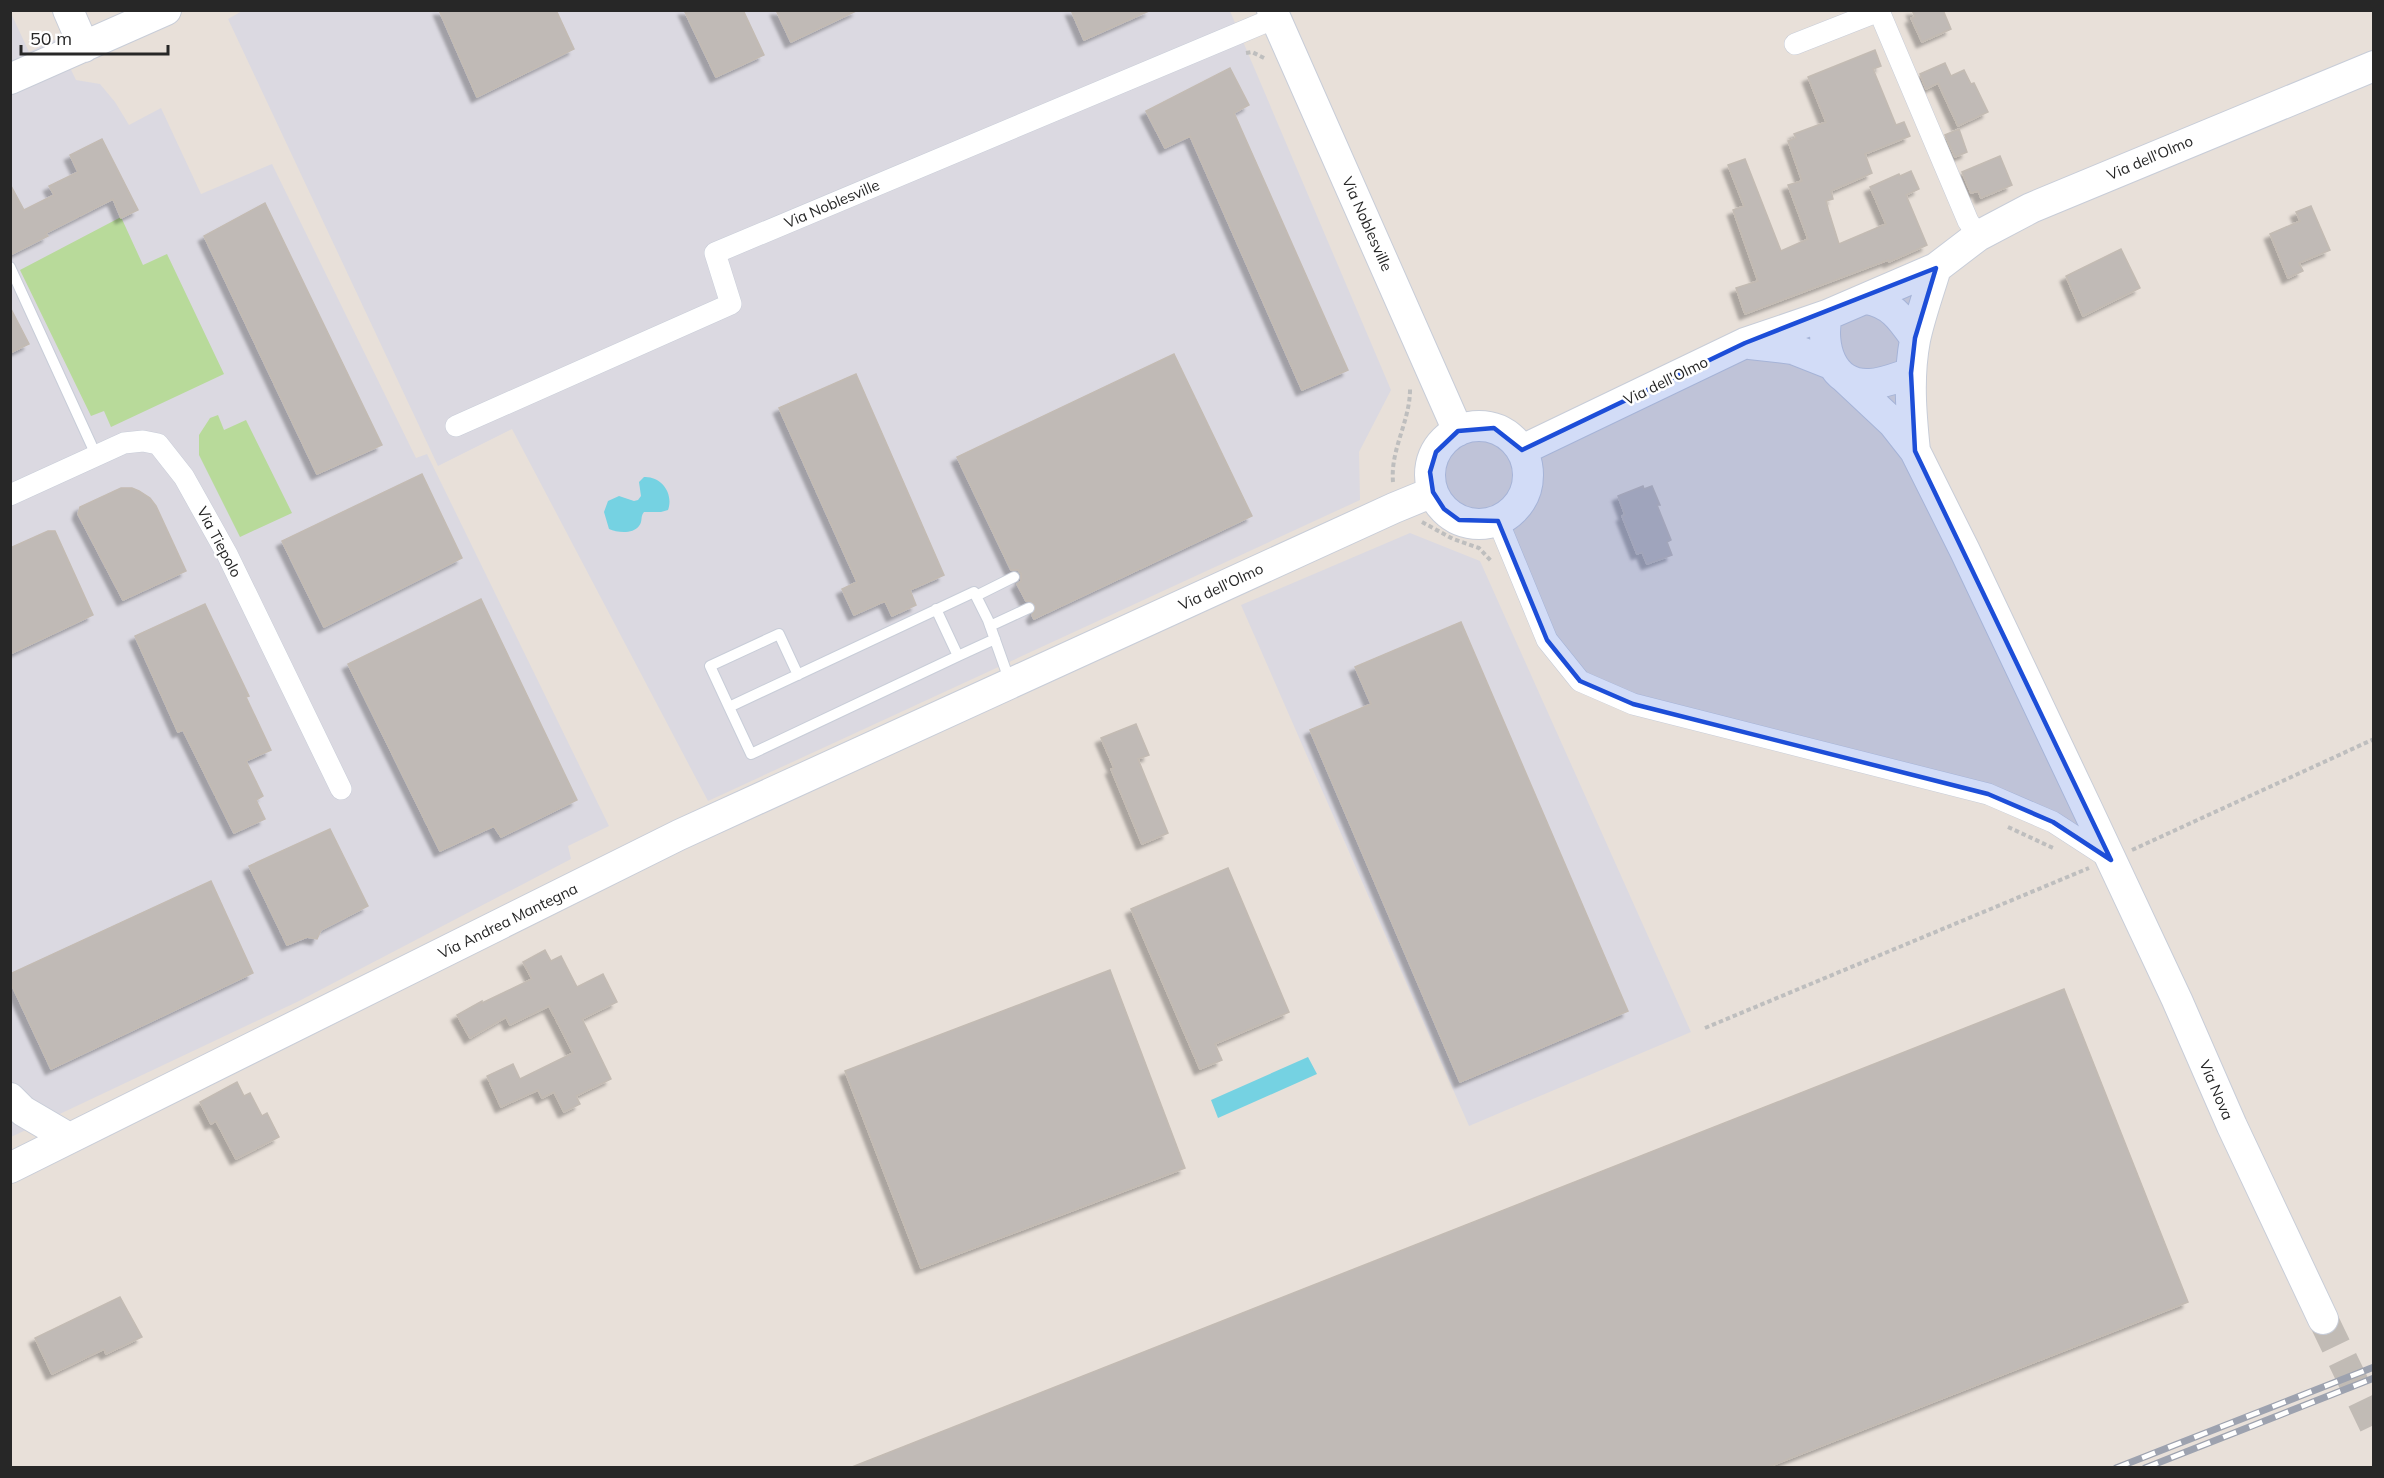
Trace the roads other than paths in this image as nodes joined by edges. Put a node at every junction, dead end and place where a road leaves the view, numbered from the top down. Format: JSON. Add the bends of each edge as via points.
{"nodes":[{"id":1,"x":68,"y":10,"type":"edge"},
{"id":2,"x":166,"y":10,"type":"edge"},
{"id":3,"x":1274,"y":14,"type":"edge"},
{"id":4,"x":1795,"y":44,"type":"dead end"},
{"id":5,"x":84,"y":47,"type":"junction"},
{"id":6,"x":2373,"y":66,"type":"edge"},
{"id":7,"x":10,"y":79,"type":"edge"},
{"id":8,"x":1978,"y":236,"type":"junction"},
{"id":9,"x":10,"y":267,"type":"edge"},
{"id":10,"x":1936,"y":268,"type":"junction"},
{"id":11,"x":1866,"y":299,"type":"junction"},
{"id":12,"x":1827,"y":315,"type":"junction"},
{"id":13,"x":1915,"y":338,"type":"junction"},
{"id":14,"x":1745,"y":343,"type":"junction"},
{"id":15,"x":1838,"y":371,"type":"junction"},
{"id":16,"x":1911,"y":373,"type":"junction"},
{"id":17,"x":456,"y":426,"type":"dead end"},
{"id":18,"x":1458,"y":431,"type":"junction"},
{"id":19,"x":1522,"y":450,"type":"junction"},
{"id":20,"x":1915,"y":451,"type":"junction"},
{"id":21,"x":96,"y":455,"type":"junction"},
{"id":22,"x":1433,"y":492,"type":"junction"},
{"id":23,"x":10,"y":495,"type":"edge"},
{"id":24,"x":1497,"y":521,"type":"junction"},
{"id":25,"x":1014,"y":577,"type":"dead end"},
{"id":26,"x":975,"y":596,"type":"junction"},
{"id":27,"x":1029,"y":608,"type":"dead end"},
{"id":28,"x":936,"y":609,"type":"junction"},
{"id":29,"x":990,"y":626,"type":"junction"},
{"id":30,"x":995,"y":639,"type":"junction"},
{"id":31,"x":958,"y":656,"type":"junction"},
{"id":32,"x":798,"y":675,"type":"junction"},
{"id":33,"x":1011,"y":685,"type":"junction"},
{"id":34,"x":729,"y":707,"type":"junction"},
{"id":35,"x":341,"y":789,"type":"dead end"},
{"id":36,"x":2101,"y":863,"type":"junction"},
{"id":37,"x":17,"y":1105,"type":"edge"},
{"id":38,"x":69,"y":1138,"type":"junction"},
{"id":39,"x":21,"y":1156,"type":"edge"},
{"id":40,"x":2323,"y":1319,"type":"tunnel mouth"}],
"edges":[{"from":1,"to":5,"type":"main road"},
{"from":2,"to":5,"type":"main road"},
{"from":3,"to":17,"type":"street","name":"Via Noblesville","via":[[715,253],[731,304]]},
{"from":3,"to":18,"type":"main road","name":"Via Noblesville"},
{"from":4,"to":8,"type":"street","via":[[1879,11]]},
{"from":5,"to":7,"type":"main road"},
{"from":6,"to":8,"type":"main road","name":"Via dell'Olmo","via":[[2031,208]]},
{"from":8,"to":10,"type":"main road","name":"Via dell'Olmo"},
{"from":9,"to":21,"type":"lane"},
{"from":10,"to":11,"type":"main road","name":"Via dell'Olmo"},
{"from":10,"to":13,"type":"main road"},
{"from":11,"to":12,"type":"main road","name":"Via dell'Olmo"},
{"from":11,"to":13,"type":"main road","via":[[1898,313]]},
{"from":12,"to":14,"type":"main road","name":"Via dell'Olmo"},
{"from":12,"to":15,"type":"main road","via":[[1824,337]]},
{"from":13,"to":16,"type":"main road"},
{"from":14,"to":15,"type":"main road","via":[[1792,349]]},
{"from":14,"to":19,"type":"main road","name":"Via dell'Olmo"},
{"from":15,"to":16,"type":"main road","via":[[1857,383],[1869,384]]},
{"from":15,"to":20,"type":"main road","via":[[1893,423]]},
{"from":16,"to":20,"type":"main road"},
{"from":18,"to":19,"type":"main road","via":[[1494,428],[1515,440]]},
{"from":18,"to":22,"type":"main road","via":[[1442,444],[1432,462]]},
{"from":19,"to":24,"type":"main road","via":[[1528,470],[1526,491],[1515,509]]},
{"from":20,"to":36,"type":"main road","name":"Via Nova","via":[[1965,551]]},
{"from":21,"to":23,"type":"street","name":"Via Tiepolo"},
{"from":21,"to":35,"type":"street","name":"Via Tiepolo","via":[[124,443],[158,444],[184,477],[227,554]]},
{"from":22,"to":24,"type":"main road","via":[[1444,509],[1459,520],[1478,524]]},
{"from":22,"to":33,"type":"main road","name":"Via dell'Olmo"},
{"from":24,"to":36,"type":"street","via":[[1547,640],[1580,681],[1633,704],[1988,794],[2053,822]]},
{"from":25,"to":26,"type":"lane"},
{"from":26,"to":28,"type":"lane","via":[[974,592]]},
{"from":26,"to":29,"type":"lane"},
{"from":27,"to":29,"type":"lane"},
{"from":28,"to":31,"type":"lane"},
{"from":28,"to":32,"type":"lane"},
{"from":29,"to":30,"type":"lane"},
{"from":30,"to":31,"type":"lane"},
{"from":30,"to":33,"type":"lane"},
{"from":31,"to":34,"type":"lane","via":[[751,754]]},
{"from":32,"to":34,"type":"lane"},
{"from":32,"to":34,"type":"lane","via":[[779,634],[740,652],[710,666]]},
{"from":33,"to":38,"type":"main road","name":"Via Andrea Mantegna","via":[[679,835]]},
{"from":36,"to":40,"type":"main road","name":"Via Nova","via":[[2177,1000]]},
{"from":37,"to":38,"type":"main road"},
{"from":37,"to":39,"type":"main road"},
{"from":38,"to":39,"type":"main road","name":"Via Andrea Mantegna"}]}
